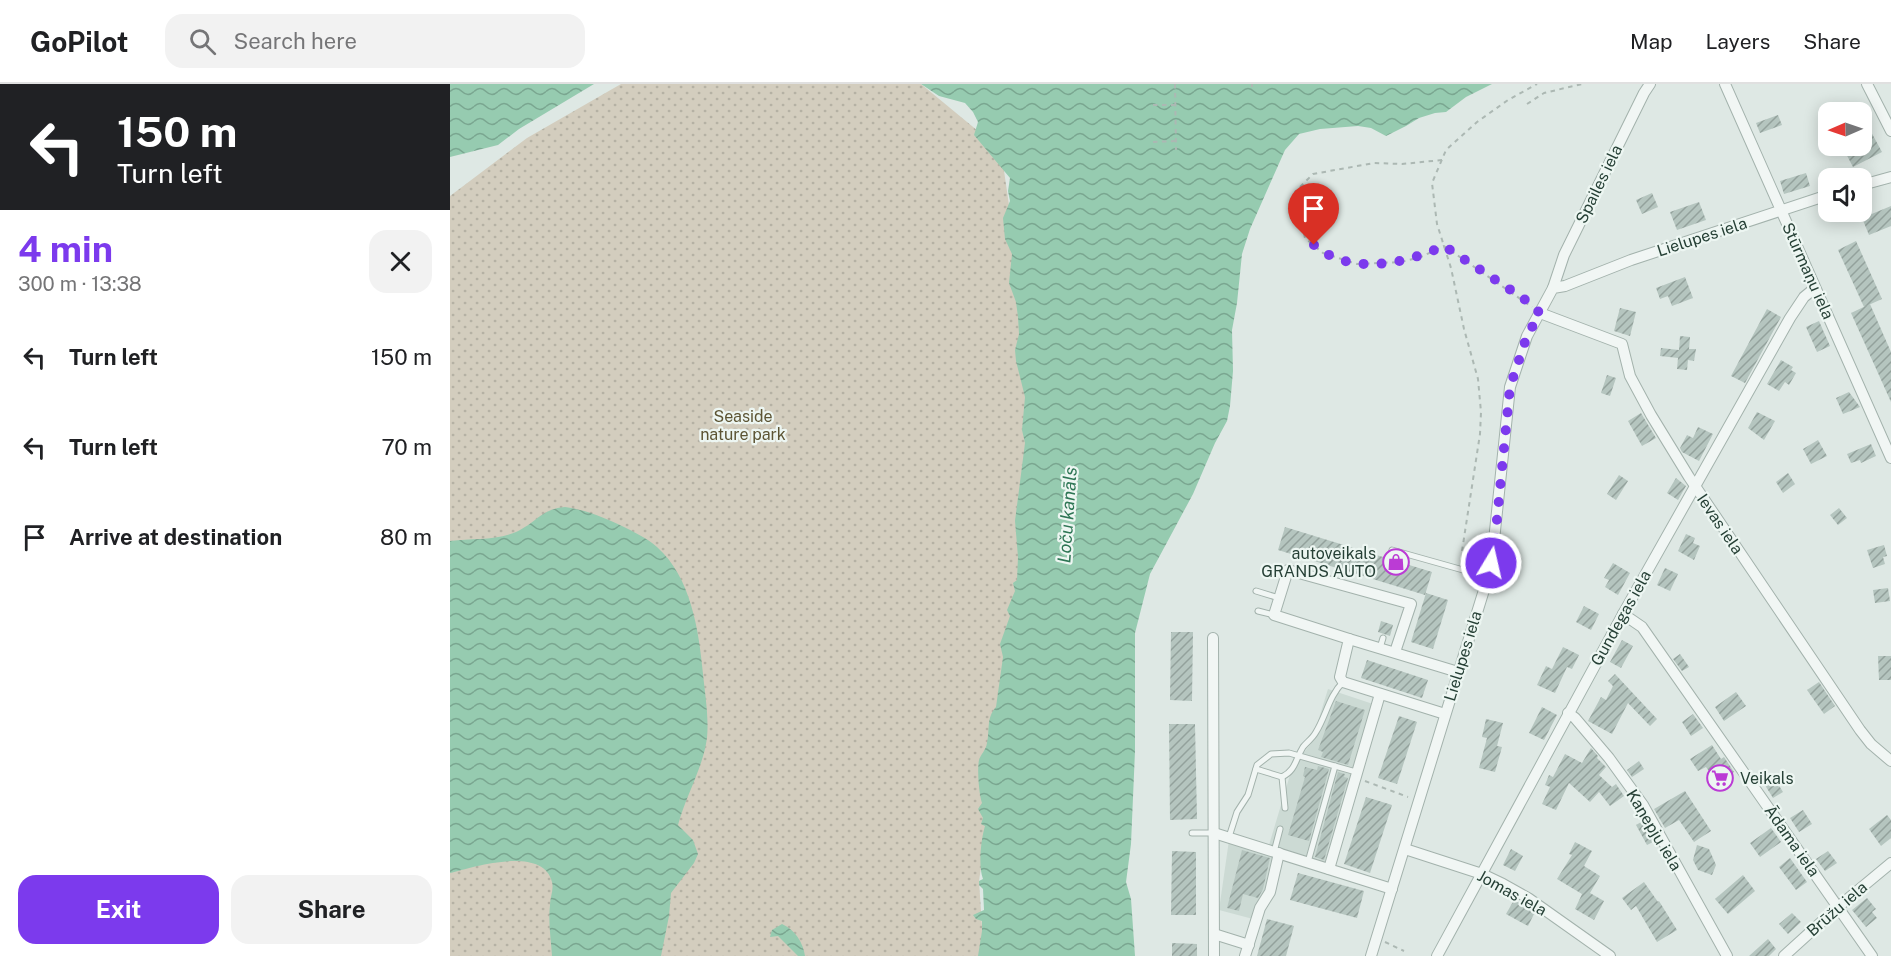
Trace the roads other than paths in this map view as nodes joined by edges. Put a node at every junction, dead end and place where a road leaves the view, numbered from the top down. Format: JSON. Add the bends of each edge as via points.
{"nodes":[{"id":1,"x":1650,"y":84,"type":"edge"},
{"id":2,"x":1725,"y":84,"type":"edge"},
{"id":3,"x":1867,"y":84,"type":"edge"},
{"id":4,"x":1891,"y":131,"type":"edge"},
{"id":5,"x":1891,"y":177,"type":"edge"},
{"id":6,"x":1872,"y":182,"type":"edge"},
{"id":7,"x":1818,"y":198,"type":"edge"},
{"id":8,"x":1782,"y":211,"type":"junction"},
{"id":9,"x":1553,"y":288,"type":"junction"},
{"id":10,"x":1815,"y":288,"type":"junction"},
{"id":11,"x":1540,"y":313,"type":"junction"},
{"id":12,"x":1891,"y":458,"type":"edge"},
{"id":13,"x":1694,"y":487,"type":"junction"},
{"id":14,"x":1392,"y":550,"type":"dead end"},
{"id":15,"x":1488,"y":577,"type":"junction"},
{"id":16,"x":1257,"y":591,"type":"dead end"},
{"id":17,"x":1279,"y":598,"type":"junction"},
{"id":18,"x":1258,"y":611,"type":"dead end"},
{"id":19,"x":1623,"y":614,"type":"junction"},
{"id":20,"x":1274,"y":615,"type":"junction"},
{"id":21,"x":1213,"y":638,"type":"dead end"},
{"id":22,"x":1349,"y":639,"type":"junction"},
{"id":23,"x":1395,"y":652,"type":"junction"},
{"id":24,"x":1458,"y":672,"type":"junction"},
{"id":25,"x":1343,"y":682,"type":"junction"},
{"id":26,"x":1380,"y":694,"type":"junction"},
{"id":27,"x":1568,"y":713,"type":"junction"},
{"id":28,"x":1445,"y":714,"type":"junction"},
{"id":29,"x":1299,"y":756,"type":"junction"},
{"id":30,"x":1891,"y":761,"type":"edge"},
{"id":31,"x":1335,"y":766,"type":"junction"},
{"id":32,"x":1256,"y":769,"type":"junction"},
{"id":33,"x":1357,"y":775,"type":"junction"},
{"id":34,"x":1282,"y":777,"type":"junction"},
{"id":35,"x":1286,"y":807,"type":"dead end"},
{"id":36,"x":1280,"y":829,"type":"dead end"},
{"id":37,"x":1192,"y":833,"type":"dead end"},
{"id":38,"x":1214,"y":833,"type":"junction"},
{"id":39,"x":1228,"y":837,"type":"junction"},
{"id":40,"x":1405,"y":849,"type":"junction"},
{"id":41,"x":1277,"y":853,"type":"junction"},
{"id":42,"x":1308,"y":862,"type":"junction"},
{"id":43,"x":1891,"y":863,"type":"edge"},
{"id":44,"x":1329,"y":869,"type":"junction"},
{"id":45,"x":1482,"y":874,"type":"junction"},
{"id":46,"x":1392,"y":889,"type":"junction"},
{"id":47,"x":1838,"y":907,"type":"junction"},
{"id":48,"x":1214,"y":934,"type":"junction"},
{"id":49,"x":1249,"y":945,"type":"junction"},
{"id":50,"x":1214,"y":956,"type":"edge"},
{"id":51,"x":1245,"y":956,"type":"edge"},
{"id":52,"x":1371,"y":956,"type":"edge"},
{"id":53,"x":1437,"y":956,"type":"edge"},
{"id":54,"x":1610,"y":956,"type":"edge"},
{"id":55,"x":1727,"y":956,"type":"edge"},
{"id":56,"x":1784,"y":956,"type":"edge"},
{"id":57,"x":1872,"y":956,"type":"edge"}],
"edges":[{"from":1,"to":9,"type":"street","name":"Spailes iela","via":[[1569,244]]},
{"from":2,"to":8,"type":"street","name":"Stūrmaņu iela"},
{"from":3,"to":4,"type":"street"},
{"from":5,"to":6,"type":"street"},
{"from":7,"to":8,"type":"street","name":"Lielupes iela"},
{"from":8,"to":9,"type":"street","name":"Lielupes iela"},
{"from":8,"to":10,"type":"street","name":"Stūrmaņu iela"},
{"from":9,"to":11,"type":"street","name":"Lielupes iela"},
{"from":10,"to":12,"type":"street","name":"Stūrmaņu iela"},
{"from":10,"to":13,"type":"street","name":"Gundegas iela","via":[[1790,318]]},
{"from":11,"to":13,"type":"street","name":"Ievas iela","via":[[1622,344],[1635,386]]},
{"from":11,"to":15,"type":"street","name":"Lielupes iela","via":[[1527,336],[1510,387]]},
{"from":13,"to":19,"type":"street","name":"Gundegas iela"},
{"from":13,"to":30,"type":"street","name":"Ievas iela","via":[[1860,730]]},
{"from":14,"to":15,"type":"lane"},
{"from":15,"to":24,"type":"street","name":"Lielupes iela"},
{"from":16,"to":17,"type":"lane"},
{"from":17,"to":20,"type":"street"},
{"from":17,"to":23,"type":"street","via":[[1288,570],[1411,604]]},
{"from":18,"to":20,"type":"lane"},
{"from":19,"to":27,"type":"street","name":"Gundegas iela"},
{"from":19,"to":47,"type":"street","name":"Ādama iela","via":[[1642,627]]},
{"from":20,"to":22,"type":"street"},
{"from":21,"to":38,"type":"street"},
{"from":22,"to":23,"type":"street","via":[[1381,643]]},
{"from":22,"to":25,"type":"street","via":[[1340,677]]},
{"from":23,"to":24,"type":"street"},
{"from":24,"to":28,"type":"street","name":"Lielupes iela"},
{"from":25,"to":26,"type":"street"},
{"from":25,"to":29,"type":"lane","via":[[1334,691],[1315,735]]},
{"from":26,"to":28,"type":"street"},
{"from":26,"to":33,"type":"street"},
{"from":27,"to":45,"type":"street","name":"Gundegas iela"},
{"from":27,"to":55,"type":"street","name":"Kaņepju iela","via":[[1609,758],[1643,805]]},
{"from":28,"to":40,"type":"street","name":"Lielupes iela"},
{"from":29,"to":31,"type":"lane"},
{"from":29,"to":32,"type":"lane","via":[[1271,754]]},
{"from":29,"to":34,"type":"lane","via":[[1291,773]]},
{"from":31,"to":33,"type":"lane"},
{"from":31,"to":42,"type":"lane"},
{"from":32,"to":34,"type":"lane"},
{"from":32,"to":39,"type":"lane"},
{"from":33,"to":44,"type":"street"},
{"from":34,"to":35,"type":"lane"},
{"from":36,"to":41,"type":"lane"},
{"from":37,"to":38,"type":"lane"},
{"from":38,"to":39,"type":"street"},
{"from":38,"to":48,"type":"street"},
{"from":39,"to":41,"type":"street"},
{"from":40,"to":45,"type":"street","name":"Jomas iela"},
{"from":40,"to":46,"type":"street","name":"Lielupes iela"},
{"from":41,"to":42,"type":"street"},
{"from":41,"to":49,"type":"street","via":[[1270,892],[1260,908]]},
{"from":42,"to":44,"type":"street"},
{"from":43,"to":47,"type":"street","name":"Brūžu iela"},
{"from":44,"to":46,"type":"street"},
{"from":45,"to":53,"type":"street","name":"Gundegas iela"},
{"from":45,"to":54,"type":"street","name":"Jomas iela","via":[[1528,898]]},
{"from":46,"to":52,"type":"street","name":"Lielupes iela"},
{"from":47,"to":56,"type":"street","name":"Brūžu iela"},
{"from":47,"to":57,"type":"street","name":"Ādama iela"},
{"from":48,"to":49,"type":"street"},
{"from":48,"to":50,"type":"street"},
{"from":49,"to":51,"type":"street"}]}
